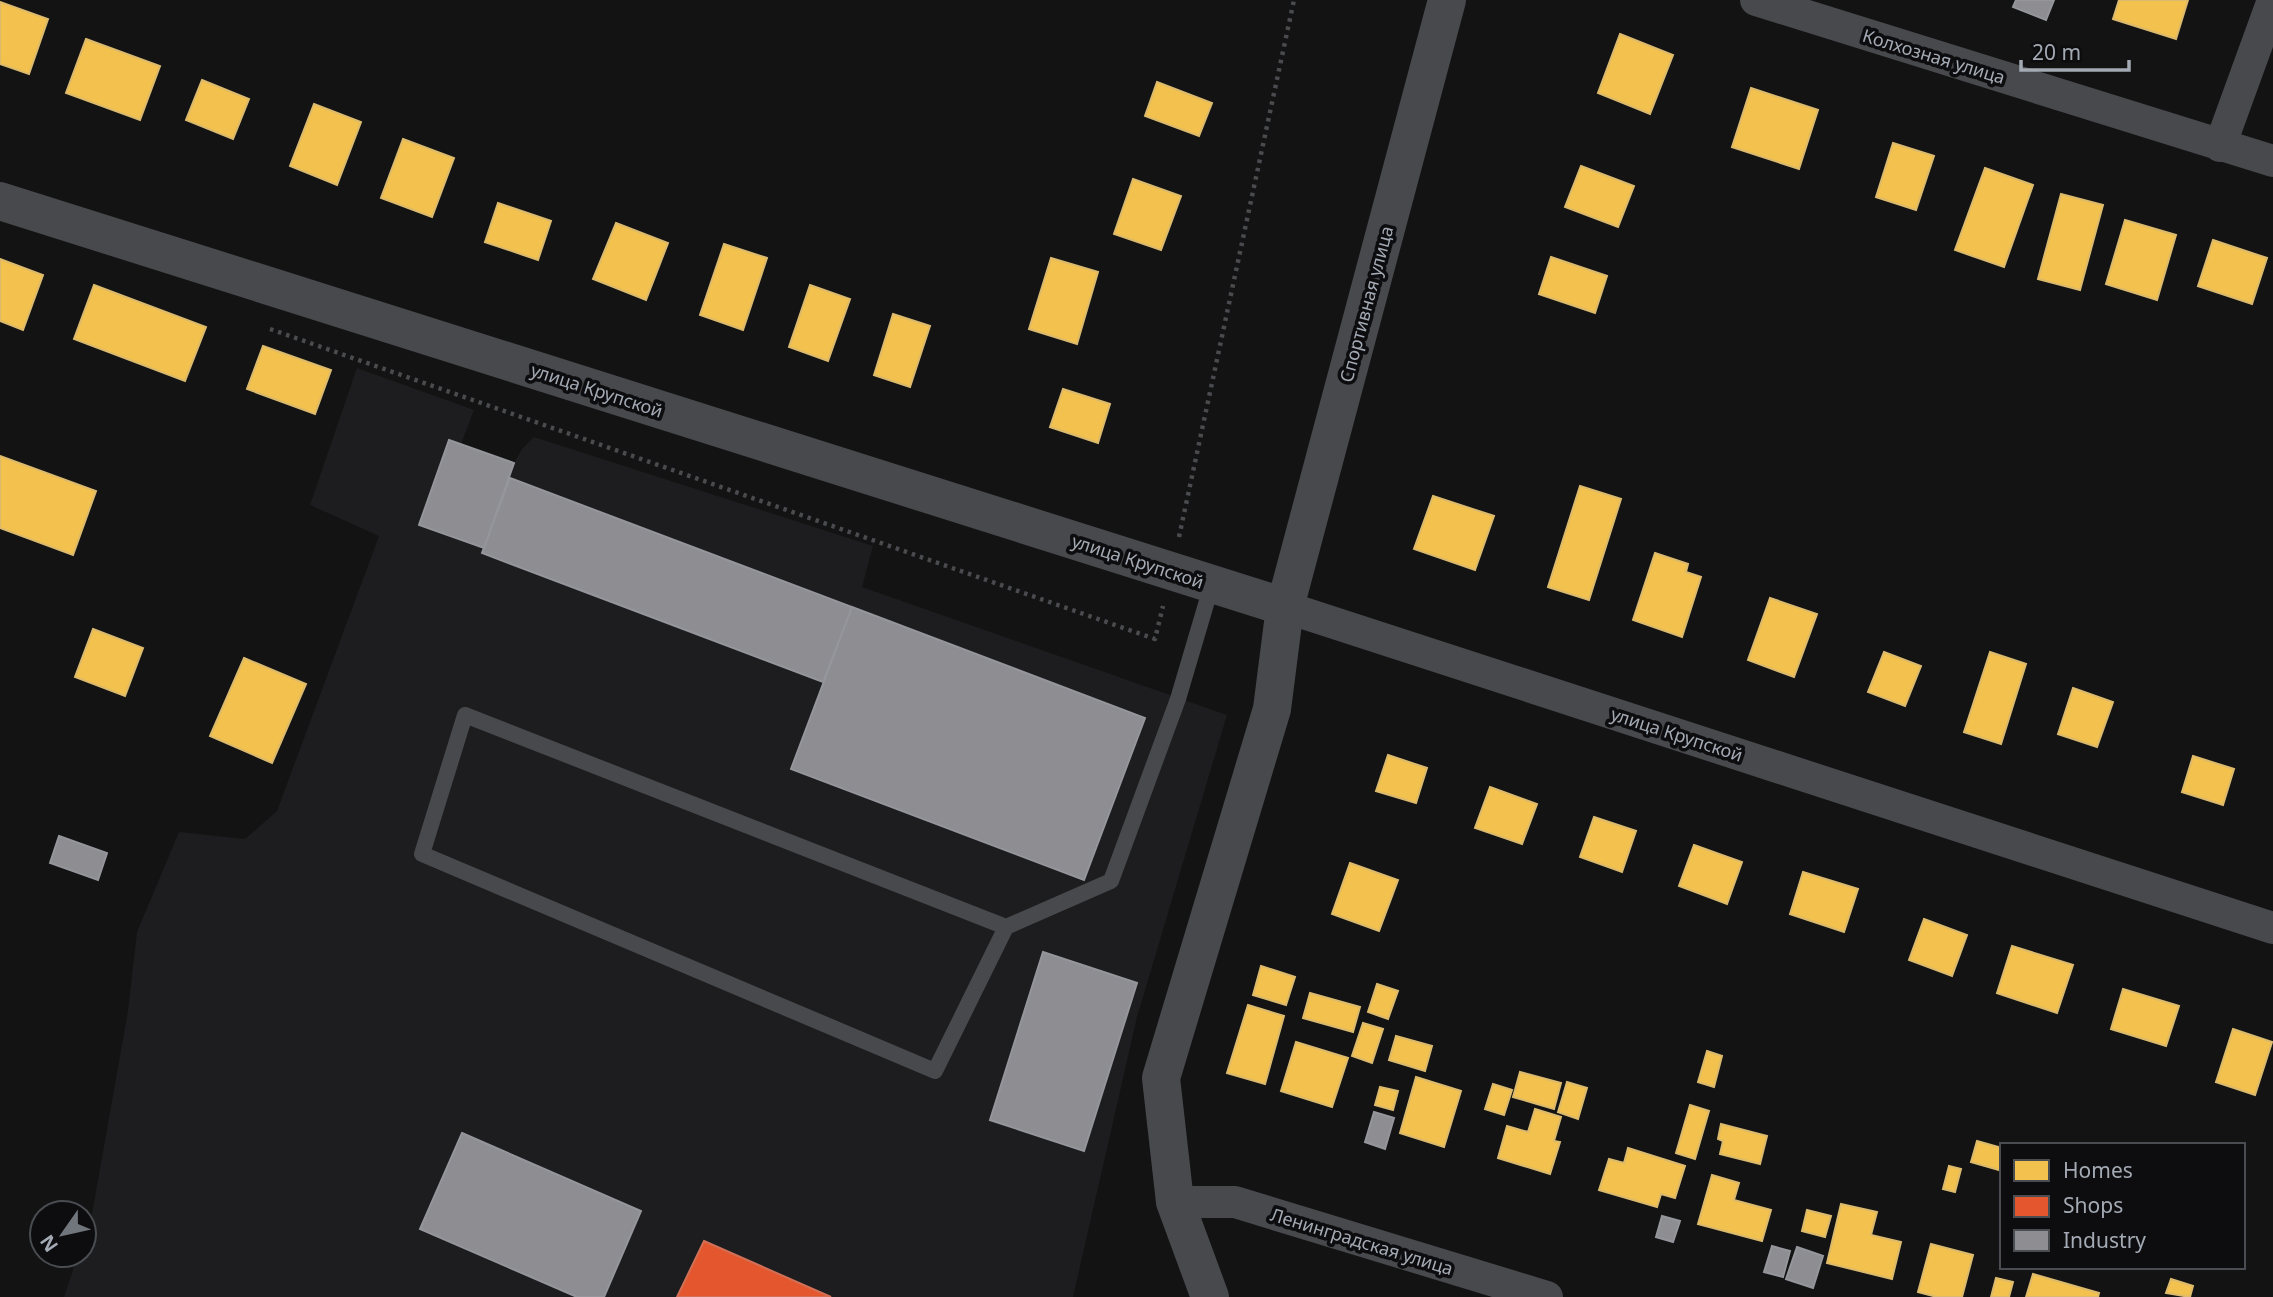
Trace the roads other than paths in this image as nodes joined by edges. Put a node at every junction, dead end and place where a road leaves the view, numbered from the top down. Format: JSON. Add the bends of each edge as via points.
{"nodes":[{"id":1,"x":1447,"y":0,"type":"edge"},
{"id":2,"x":1756,"y":0,"type":"edge"},
{"id":3,"x":2273,"y":0,"type":"edge"},
{"id":4,"x":2220,"y":146,"type":"junction"},
{"id":5,"x":2273,"y":161,"type":"edge"},
{"id":6,"x":0,"y":201,"type":"edge"},
{"id":7,"x":1212,"y":584,"type":"junction"},
{"id":8,"x":1285,"y":607,"type":"junction"},
{"id":9,"x":1006,"y":927,"type":"junction"},
{"id":10,"x":2273,"y":928,"type":"edge"},
{"id":11,"x":1175,"y":1202,"type":"junction"},
{"id":12,"x":1210,"y":1297,"type":"edge"},
{"id":13,"x":1547,"y":1297,"type":"edge"}],
"edges":[{"from":1,"to":8,"type":"street","name":"Спортивная улица"},
{"from":2,"to":4,"type":"street","name":"Колхозная улица"},
{"from":3,"to":4,"type":"street"},
{"from":4,"to":5,"type":"street","name":"Колхозная улица"},
{"from":6,"to":7,"type":"street","name":"улица Крупской"},
{"from":7,"to":8,"type":"street","name":"улица Крупской"},
{"from":7,"to":9,"type":"lane","via":[[1178,699],[1111,881]]},
{"from":8,"to":10,"type":"street","name":"улица Крупской"},
{"from":8,"to":11,"type":"street","name":"Спортивная улица","via":[[1272,709],[1161,1077]]},
{"from":9,"to":9,"type":"lane","via":[[465,715],[422,855],[935,1071]]},
{"from":11,"to":12,"type":"street","name":"Спортивная улица"},
{"from":11,"to":13,"type":"street","name":"Ленинградская улица","via":[[1235,1202]]}]}
